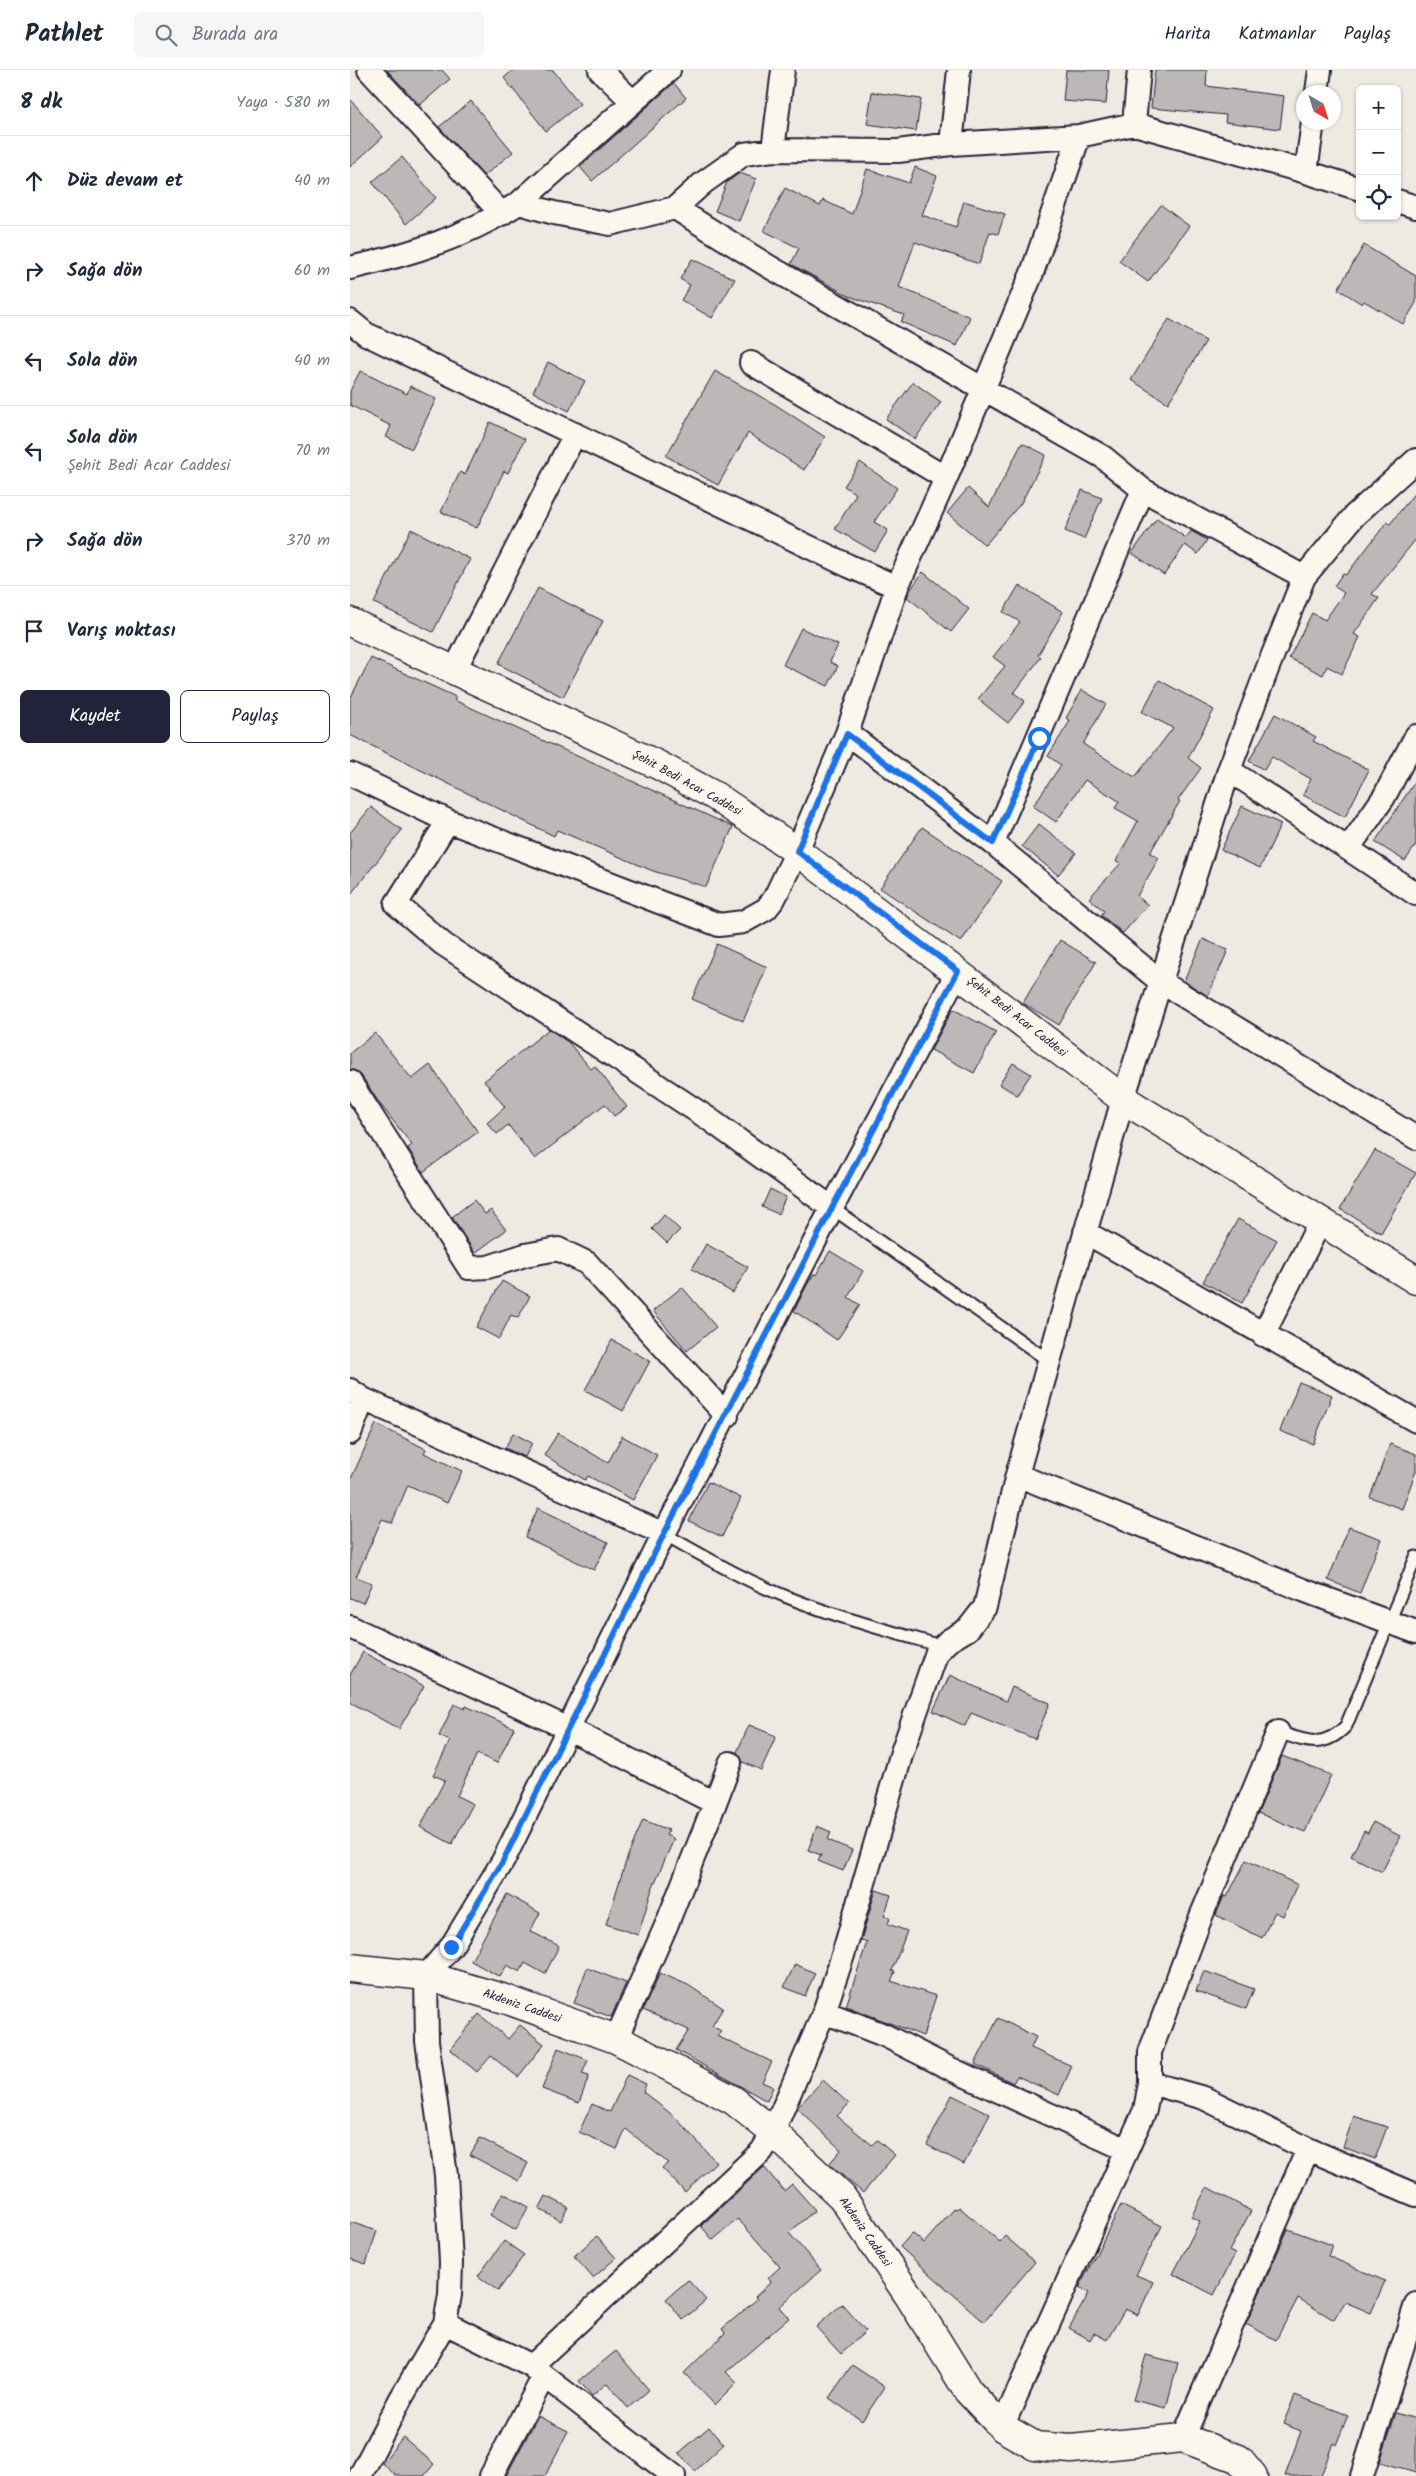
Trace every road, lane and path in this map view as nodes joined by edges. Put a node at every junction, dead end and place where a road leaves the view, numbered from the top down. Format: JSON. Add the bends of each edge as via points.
{"nodes":[{"id":1,"x":369,"y":70,"type":"edge"},
{"id":2,"x":600,"y":70,"type":"edge"},
{"id":3,"x":669,"y":70,"type":"edge"},
{"id":4,"x":783,"y":70,"type":"edge"},
{"id":5,"x":959,"y":70,"type":"edge"},
{"id":6,"x":1139,"y":70,"type":"edge"},
{"id":7,"x":1320,"y":70,"type":"edge"},
{"id":8,"x":1318,"y":85,"type":"edge"},
{"id":9,"x":632,"y":101,"type":"junction"},
{"id":10,"x":1134,"y":124,"type":"junction"},
{"id":11,"x":1312,"y":130,"type":"edge"},
{"id":12,"x":1079,"y":136,"type":"junction"},
{"id":13,"x":951,"y":144,"type":"junction"},
{"id":14,"x":773,"y":150,"type":"junction"},
{"id":15,"x":1306,"y":172,"type":"junction"},
{"id":16,"x":1356,"y":188,"type":"edge"},
{"id":17,"x":1401,"y":202,"type":"edge"},
{"id":18,"x":1416,"y":207,"type":"edge"},
{"id":19,"x":675,"y":208,"type":"junction"},
{"id":20,"x":511,"y":209,"type":"junction"},
{"id":21,"x":350,"y":268,"type":"edge"},
{"id":22,"x":350,"y":321,"type":"edge"},
{"id":23,"x":750,"y":363,"type":"dead end"},
{"id":24,"x":982,"y":389,"type":"junction"},
{"id":25,"x":575,"y":434,"type":"junction"},
{"id":26,"x":1416,"y":460,"type":"edge"},
{"id":27,"x":946,"y":478,"type":"junction"},
{"id":28,"x":1143,"y":490,"type":"junction"},
{"id":29,"x":1304,"y":577,"type":"junction"},
{"id":30,"x":896,"y":587,"type":"junction"},
{"id":31,"x":351,"y":624,"type":"edge"},
{"id":32,"x":455,"y":669,"type":"junction"},
{"id":33,"x":847,"y":734,"type":"junction"},
{"id":34,"x":1416,"y":736,"type":"edge"},
{"id":35,"x":1229,"y":770,"type":"junction"},
{"id":36,"x":350,"y":774,"type":"edge"},
{"id":37,"x":448,"y":822,"type":"junction"},
{"id":38,"x":993,"y":843,"type":"junction"},
{"id":39,"x":1348,"y":849,"type":"junction"},
{"id":40,"x":797,"y":851,"type":"junction"},
{"id":41,"x":1416,"y":894,"type":"edge"},
{"id":42,"x":958,"y":971,"type":"junction"},
{"id":43,"x":1160,"y":982,"type":"junction"},
{"id":44,"x":350,"y":1082,"type":"edge"},
{"id":45,"x":1123,"y":1098,"type":"junction"},
{"id":46,"x":1416,"y":1138,"type":"edge"},
{"id":47,"x":832,"y":1208,"type":"junction"},
{"id":48,"x":1320,"y":1222,"type":"junction"},
{"id":49,"x":1085,"y":1232,"type":"junction"},
{"id":50,"x":1416,"y":1280,"type":"edge"},
{"id":51,"x":1262,"y":1335,"type":"junction"},
{"id":52,"x":1049,"y":1360,"type":"junction"},
{"id":53,"x":357,"y":1395,"type":"edge"},
{"id":54,"x":727,"y":1416,"type":"junction"},
{"id":55,"x":1416,"y":1421,"type":"edge"},
{"id":56,"x":350,"y":1433,"type":"edge"},
{"id":57,"x":1017,"y":1475,"type":"junction"},
{"id":58,"x":664,"y":1534,"type":"junction"},
{"id":59,"x":1416,"y":1557,"type":"edge"},
{"id":60,"x":1390,"y":1622,"type":"junction"},
{"id":61,"x":350,"y":1627,"type":"edge"},
{"id":62,"x":1416,"y":1632,"type":"edge"},
{"id":63,"x":941,"y":1646,"type":"junction"},
{"id":64,"x":569,"y":1729,"type":"junction"},
{"id":65,"x":1278,"y":1732,"type":"joint"},
{"id":66,"x":730,"y":1763,"type":"dead end"},
{"id":67,"x":715,"y":1803,"type":"junction"},
{"id":68,"x":350,"y":1968,"type":"edge"},
{"id":69,"x":426,"y":1976,"type":"junction"},
{"id":70,"x":824,"y":2012,"type":"junction"},
{"id":71,"x":616,"y":2039,"type":"junction"},
{"id":72,"x":1150,"y":2082,"type":"junction"},
{"id":73,"x":773,"y":2132,"type":"junction"},
{"id":74,"x":1308,"y":2149,"type":"junction"},
{"id":75,"x":1127,"y":2150,"type":"junction"},
{"id":76,"x":1416,"y":2196,"type":"edge"},
{"id":77,"x":1416,"y":2304,"type":"edge"},
{"id":78,"x":445,"y":2323,"type":"junction"},
{"id":79,"x":537,"y":2371,"type":"junction"},
{"id":80,"x":1002,"y":2427,"type":"junction"},
{"id":81,"x":1183,"y":2438,"type":"junction"},
{"id":82,"x":360,"y":2476,"type":"edge"},
{"id":83,"x":491,"y":2476,"type":"edge"},
{"id":84,"x":674,"y":2476,"type":"edge"},
{"id":85,"x":1253,"y":2476,"type":"edge"},
{"id":86,"x":1363,"y":2476,"type":"edge"}],
"edges":[{"from":1,"to":20,"type":"street"},
{"from":2,"to":9,"type":"street"},
{"from":3,"to":9,"type":"street"},
{"from":4,"to":14,"type":"street"},
{"from":5,"to":13,"type":"street"},
{"from":6,"to":10,"type":"street"},
{"from":7,"to":8,"type":"street"},
{"from":9,"to":20,"type":"street"},
{"from":10,"to":12,"type":"street"},
{"from":10,"to":15,"type":"street"},
{"from":11,"to":15,"type":"street"},
{"from":12,"to":13,"type":"street"},
{"from":12,"to":24,"type":"street","via":[[1032,273]]},
{"from":13,"to":14,"type":"street","via":[[898,151]]},
{"from":14,"to":19,"type":"street","via":[[744,154]]},
{"from":15,"to":16,"type":"street"},
{"from":17,"to":18,"type":"street"},
{"from":19,"to":20,"type":"street","via":[[610,224]]},
{"from":19,"to":24,"type":"street","via":[[768,266]]},
{"from":20,"to":21,"type":"street","via":[[455,238],[396,258]]},
{"from":22,"to":25,"type":"street","via":[[366,334]]},
{"from":23,"to":27,"type":"street"},
{"from":24,"to":27,"type":"street"},
{"from":24,"to":28,"type":"street","via":[[1103,457]]},
{"from":25,"to":30,"type":"street"},
{"from":25,"to":32,"type":"street"},
{"from":26,"to":29,"type":"street","via":[[1355,515]]},
{"from":27,"to":30,"type":"street"},
{"from":28,"to":29,"type":"street"},
{"from":28,"to":38,"type":"street"},
{"from":29,"to":35,"type":"street"},
{"from":30,"to":33,"type":"street"},
{"from":31,"to":32,"type":"street","name":"Şehit Bedi Acar Caddesi"},
{"from":32,"to":40,"type":"street","name":"Şehit Bedi Acar Caddesi","via":[[658,764],[715,796]]},
{"from":33,"to":38,"type":"street"},
{"from":33,"to":40,"type":"street"},
{"from":34,"to":39,"type":"street","via":[[1384,797]]},
{"from":35,"to":39,"type":"street"},
{"from":35,"to":43,"type":"street"},
{"from":36,"to":37,"type":"street"},
{"from":37,"to":40,"type":"street","via":[[719,924],[743,922],[766,909]]},
{"from":37,"to":47,"type":"street","via":[[396,904],[443,944],[709,1119]]},
{"from":38,"to":43,"type":"street"},
{"from":39,"to":41,"type":"street"},
{"from":40,"to":42,"type":"street","name":"Şehit Bedi Acar Caddesi"},
{"from":42,"to":45,"type":"street","name":"Şehit Bedi Acar Caddesi"},
{"from":42,"to":47,"type":"street"},
{"from":43,"to":45,"type":"street"},
{"from":43,"to":46,"type":"street"},
{"from":44,"to":54,"type":"street","via":[[469,1268],[488,1267],[558,1249],[587,1263]]},
{"from":45,"to":48,"type":"street","name":"Şehit Bedi Acar Caddesi"},
{"from":45,"to":49,"type":"street"},
{"from":47,"to":52,"type":"lane"},
{"from":47,"to":54,"type":"street"},
{"from":48,"to":50,"type":"street","name":"Şehit Bedi Acar Caddesi"},
{"from":48,"to":51,"type":"street"},
{"from":49,"to":51,"type":"street"},
{"from":49,"to":52,"type":"street"},
{"from":51,"to":55,"type":"street"},
{"from":52,"to":57,"type":"street"},
{"from":53,"to":56,"type":"street"},
{"from":53,"to":58,"type":"street"},
{"from":54,"to":58,"type":"street"},
{"from":57,"to":60,"type":"street","via":[[1294,1587]]},
{"from":57,"to":63,"type":"street","via":[[985,1607],[968,1630]]},
{"from":58,"to":63,"type":"lane","via":[[786,1597]]},
{"from":58,"to":64,"type":"street"},
{"from":59,"to":60,"type":"lane"},
{"from":60,"to":62,"type":"street"},
{"from":60,"to":65,"type":"lane","via":[[1346,1726],[1338,1734],[1328,1740],[1308,1742]]},
{"from":61,"to":64,"type":"street"},
{"from":63,"to":70,"type":"street","via":[[902,1752],[852,1928]]},
{"from":64,"to":67,"type":"street"},
{"from":64,"to":69,"type":"street","via":[[503,1861],[451,1947]]},
{"from":65,"to":72,"type":"street","via":[[1202,1914],[1150,2052]]},
{"from":66,"to":67,"type":"street"},
{"from":67,"to":71,"type":"street"},
{"from":68,"to":69,"type":"street","name":"Akdeniz Caddesi"},
{"from":69,"to":71,"type":"street","name":"Akdeniz Caddesi","via":[[506,1999]]},
{"from":69,"to":78,"type":"street","via":[[427,2041],[446,2175],[450,2242],[450,2295]]},
{"from":70,"to":73,"type":"street"},
{"from":70,"to":75,"type":"street","via":[[884,2035],[951,2070]]},
{"from":71,"to":73,"type":"street","name":"Akdeniz Caddesi","via":[[733,2100]]},
{"from":72,"to":74,"type":"street","via":[[1204,2098]]},
{"from":72,"to":75,"type":"street","via":[[1145,2110]]},
{"from":73,"to":79,"type":"street","via":[[762,2151]]},
{"from":73,"to":80,"type":"street","name":"Akdeniz Caddesi","via":[[842,2197],[968,2390]]},
{"from":74,"to":76,"type":"street"},
{"from":74,"to":81,"type":"street"},
{"from":75,"to":80,"type":"street"},
{"from":77,"to":86,"type":"street"},
{"from":78,"to":79,"type":"street"},
{"from":78,"to":82,"type":"street"},
{"from":79,"to":83,"type":"street"},
{"from":79,"to":84,"type":"street"},
{"from":80,"to":81,"type":"street","name":"Akdeniz Caddesi","via":[[1035,2446],[1071,2449]]},
{"from":81,"to":85,"type":"street","name":"Akdeniz Caddesi","via":[[1239,2459]]}]}
